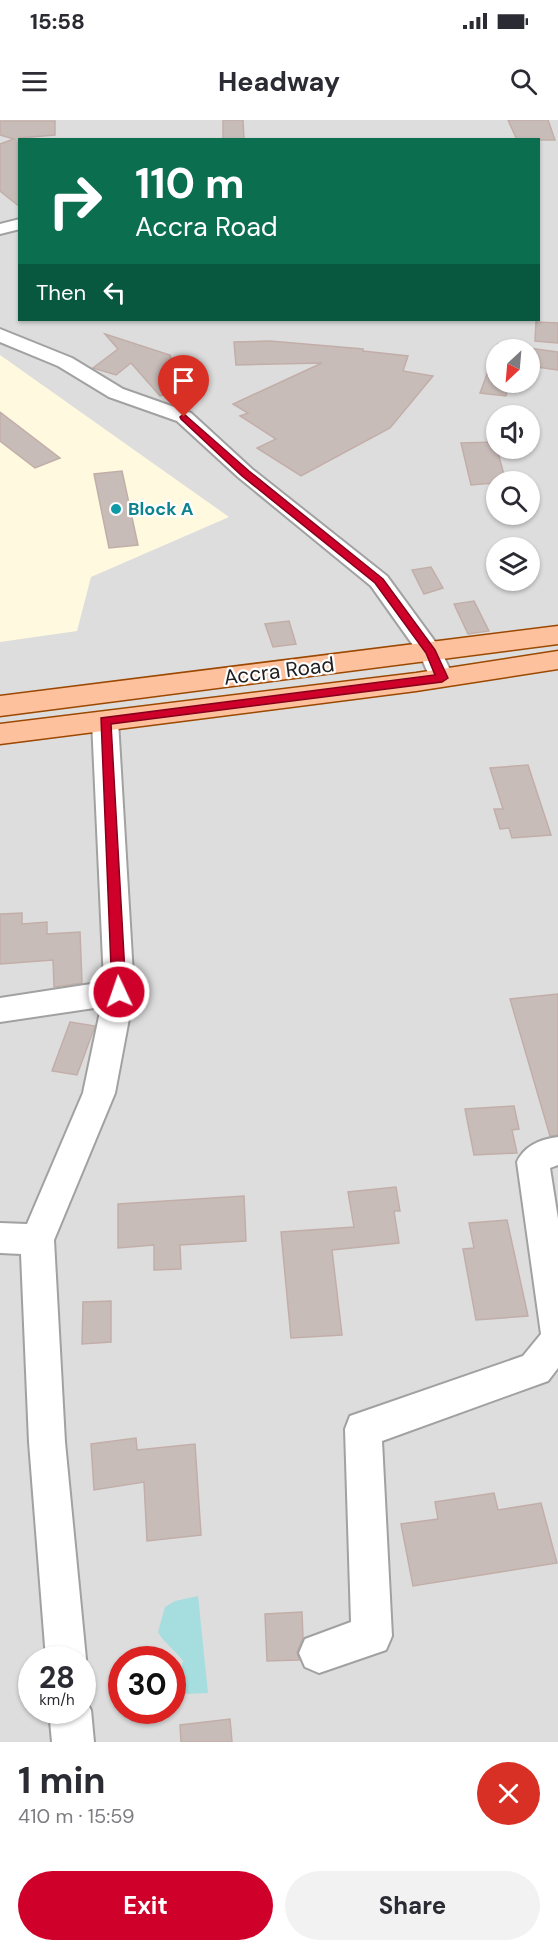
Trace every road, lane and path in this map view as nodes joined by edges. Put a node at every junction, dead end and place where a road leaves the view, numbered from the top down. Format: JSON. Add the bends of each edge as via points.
{"nodes":[{"id":1,"x":18,"y":224,"type":"edge"},
{"id":2,"x":0,"y":229,"type":"edge"},
{"id":3,"x":0,"y":335,"type":"edge"},
{"id":4,"x":558,"y":635,"type":"edge"},
{"id":5,"x":431,"y":652,"type":"junction"},
{"id":6,"x":558,"y":660,"type":"edge"},
{"id":7,"x":442,"y":678,"type":"junction"},
{"id":8,"x":0,"y":706,"type":"edge"},
{"id":9,"x":105,"y":721,"type":"junction"},
{"id":10,"x":0,"y":734,"type":"edge"},
{"id":11,"x":119,"y":992,"type":"junction"},
{"id":12,"x":0,"y":1010,"type":"edge"},
{"id":13,"x":558,"y":1151,"type":"edge"},
{"id":14,"x":0,"y":1238,"type":"edge"},
{"id":15,"x":37,"y":1240,"type":"junction"},
{"id":16,"x":558,"y":1332,"type":"edge"},
{"id":17,"x":558,"y":1341,"type":"edge"},
{"id":18,"x":65,"y":1646,"type":"edge"},
{"id":19,"x":320,"y":1653,"type":"dead end"},
{"id":20,"x":71,"y":1724,"type":"edge"},
{"id":21,"x":73,"y":1742,"type":"edge"}],
"edges":[{"from":1,"to":2,"type":"street"},
{"from":3,"to":5,"type":"street","via":[[65,362],[116,393],[184,417],[245,473],[379,581]]},
{"from":4,"to":5,"type":"main road","name":"Accra Road"},
{"from":5,"to":7,"type":"street"},
{"from":5,"to":8,"type":"main road","name":"Accra Road"},
{"from":6,"to":7,"type":"main road","name":"Accra Road"},
{"from":7,"to":9,"type":"main road","name":"Accra Road"},
{"from":9,"to":10,"type":"main road","name":"Accra Road"},
{"from":9,"to":11,"type":"street"},
{"from":11,"to":12,"type":"street"},
{"from":11,"to":15,"type":"street","via":[[99,1093]]},
{"from":13,"to":16,"type":"street","via":[[533,1162]]},
{"from":14,"to":15,"type":"street"},
{"from":15,"to":18,"type":"street","via":[[47,1442]]},
{"from":17,"to":19,"type":"street","via":[[535,1369],[363,1429],[372,1636]]},
{"from":20,"to":21,"type":"street"}]}
